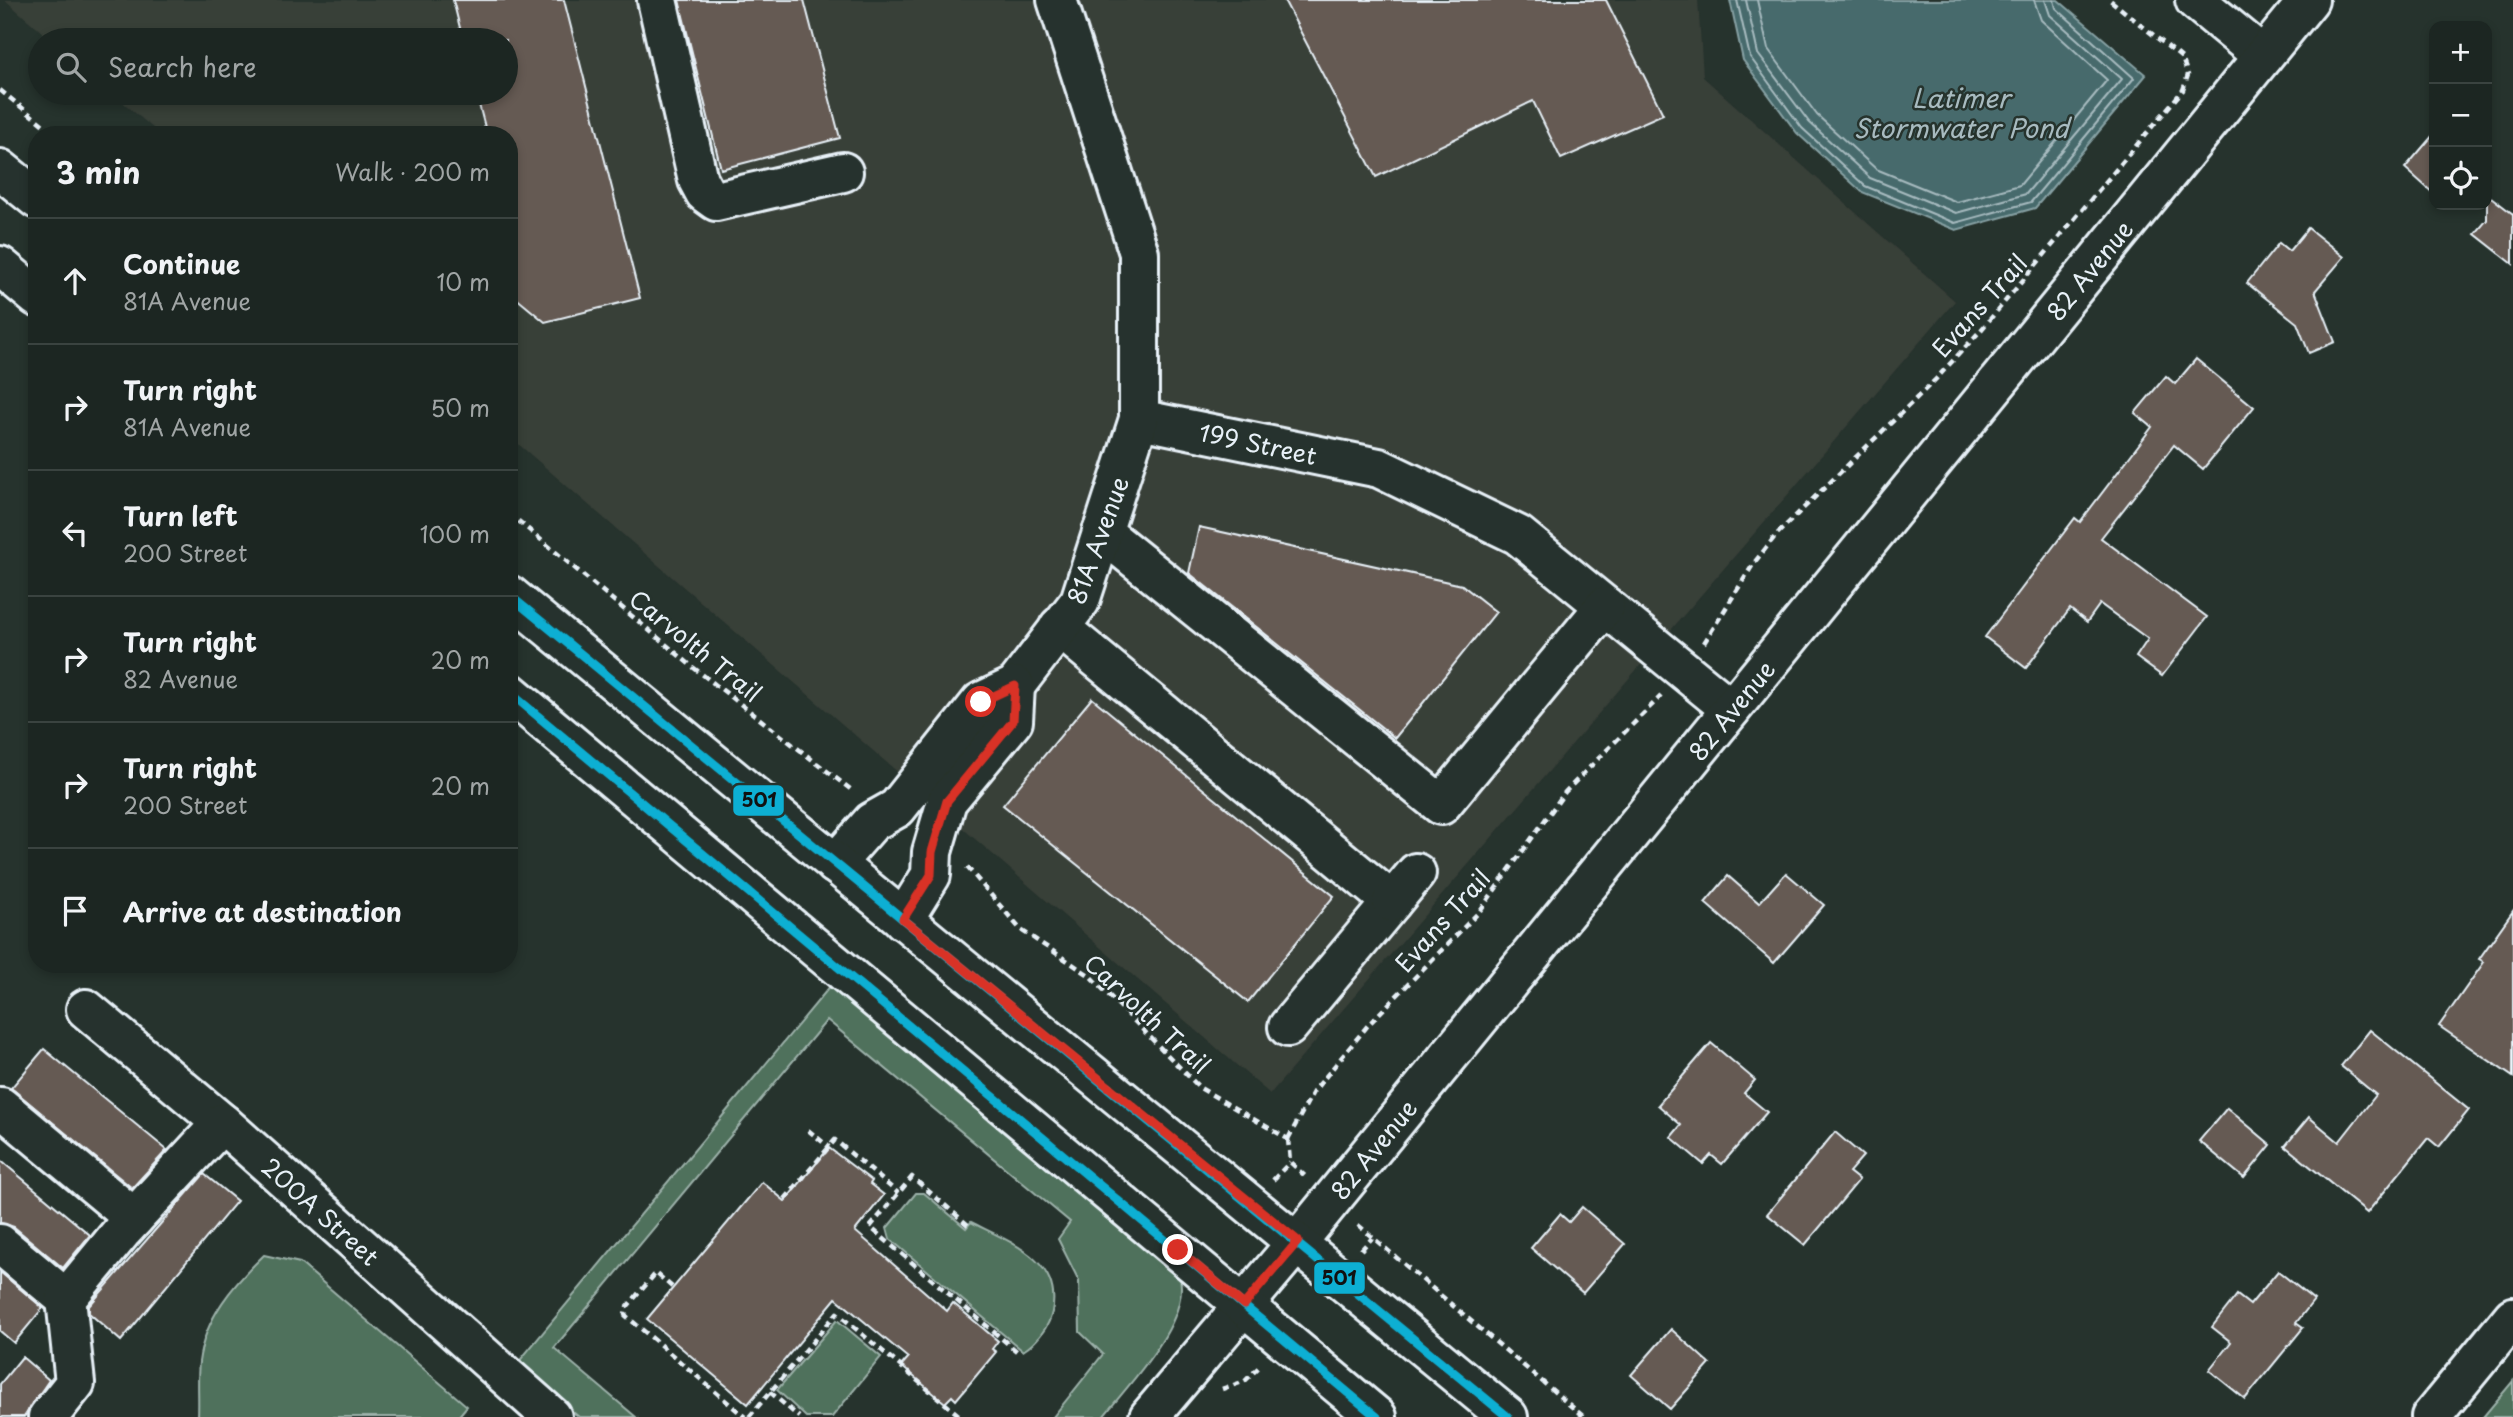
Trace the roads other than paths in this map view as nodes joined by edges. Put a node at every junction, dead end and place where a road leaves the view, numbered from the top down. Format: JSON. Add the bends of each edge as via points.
{"nodes":[{"id":1,"x":657,"y":0,"type":"edge"},
{"id":2,"x":1057,"y":0,"type":"edge"},
{"id":3,"x":2195,"y":0,"type":"edge"},
{"id":4,"x":2309,"y":0,"type":"edge"},
{"id":5,"x":2263,"y":56,"type":"junction"},
{"id":6,"x":0,"y":169,"type":"edge"},
{"id":7,"x":843,"y":172,"type":"dead end"},
{"id":8,"x":28,"y":192,"type":"edge"},
{"id":9,"x":0,"y":266,"type":"edge"},
{"id":10,"x":28,"y":289,"type":"edge"},
{"id":11,"x":1139,"y":419,"type":"junction"},
{"id":12,"x":1102,"y":532,"type":"junction"},
{"id":13,"x":518,"y":602,"type":"edge"},
{"id":14,"x":1605,"y":606,"type":"junction"},
{"id":15,"x":1059,"y":627,"type":"junction"},
{"id":16,"x":1015,"y":686,"type":"junction"},
{"id":17,"x":518,"y":700,"type":"edge"},
{"id":18,"x":1731,"y":709,"type":"junction"},
{"id":19,"x":835,"y":864,"type":"junction"},
{"id":20,"x":1416,"y":873,"type":"dead end"},
{"id":21,"x":1392,"y":902,"type":"junction"},
{"id":22,"x":903,"y":919,"type":"junction"},
{"id":23,"x":86,"y":1010,"type":"dead end"},
{"id":24,"x":1288,"y":1027,"type":"dead end"},
{"id":25,"x":1,"y":1107,"type":"edge"},
{"id":26,"x":222,"y":1123,"type":"junction"},
{"id":27,"x":134,"y":1218,"type":"junction"},
{"id":28,"x":1298,"y":1241,"type":"junction"},
{"id":29,"x":0,"y":1244,"type":"edge"},
{"id":30,"x":66,"y":1299,"type":"junction"},
{"id":31,"x":1244,"y":1305,"type":"junction"},
{"id":32,"x":2513,"y":1317,"type":"edge"},
{"id":33,"x":48,"y":1417,"type":"edge"},
{"id":34,"x":552,"y":1417,"type":"edge"},
{"id":35,"x":1149,"y":1417,"type":"edge"},
{"id":36,"x":1377,"y":1417,"type":"edge"},
{"id":37,"x":1508,"y":1417,"type":"edge"},
{"id":38,"x":2431,"y":1417,"type":"edge"}],
"edges":[{"from":1,"to":7,"type":"street","via":[[698,180],[705,193],[716,201]]},
{"from":2,"to":11,"type":"street","via":[[1139,253]]},
{"from":3,"to":5,"type":"street"},
{"from":4,"to":5,"type":"street","name":"82 Avenue"},
{"from":5,"to":18,"type":"street","name":"82 Avenue"},
{"from":6,"to":8,"type":"street"},
{"from":9,"to":10,"type":"street"},
{"from":11,"to":12,"type":"street","name":"81A Avenue"},
{"from":11,"to":14,"type":"street","name":"199 Street","via":[[1379,468],[1518,535]]},
{"from":12,"to":14,"type":"street","via":[[1441,806]]},
{"from":12,"to":15,"type":"street","name":"81A Avenue","via":[[1080,601]]},
{"from":13,"to":19,"type":"street"},
{"from":14,"to":18,"type":"street","name":"199 Street"},
{"from":15,"to":16,"type":"street","name":"81A Avenue"},
{"from":15,"to":21,"type":"street"},
{"from":16,"to":19,"type":"street","name":"81A Avenue","via":[[981,702],[897,808],[872,822]]},
{"from":16,"to":22,"type":"street","via":[[1013,721],[947,801],[932,852],[931,875]]},
{"from":17,"to":31,"type":"street"},
{"from":18,"to":28,"type":"street","name":"82 Avenue"},
{"from":19,"to":22,"type":"street"},
{"from":20,"to":21,"type":"street"},
{"from":21,"to":24,"type":"street"},
{"from":22,"to":28,"type":"street"},
{"from":23,"to":26,"type":"street","name":"200A Street"},
{"from":25,"to":27,"type":"street"},
{"from":26,"to":27,"type":"street"},
{"from":26,"to":34,"type":"street","name":"200A Street"},
{"from":27,"to":30,"type":"street"},
{"from":28,"to":31,"type":"street","name":"82 Avenue"},
{"from":28,"to":37,"type":"street"},
{"from":29,"to":30,"type":"street"},
{"from":30,"to":33,"type":"street","via":[[75,1384]]},
{"from":31,"to":35,"type":"street","name":"82 Avenue"},
{"from":31,"to":36,"type":"street"},
{"from":32,"to":38,"type":"street"}]}
